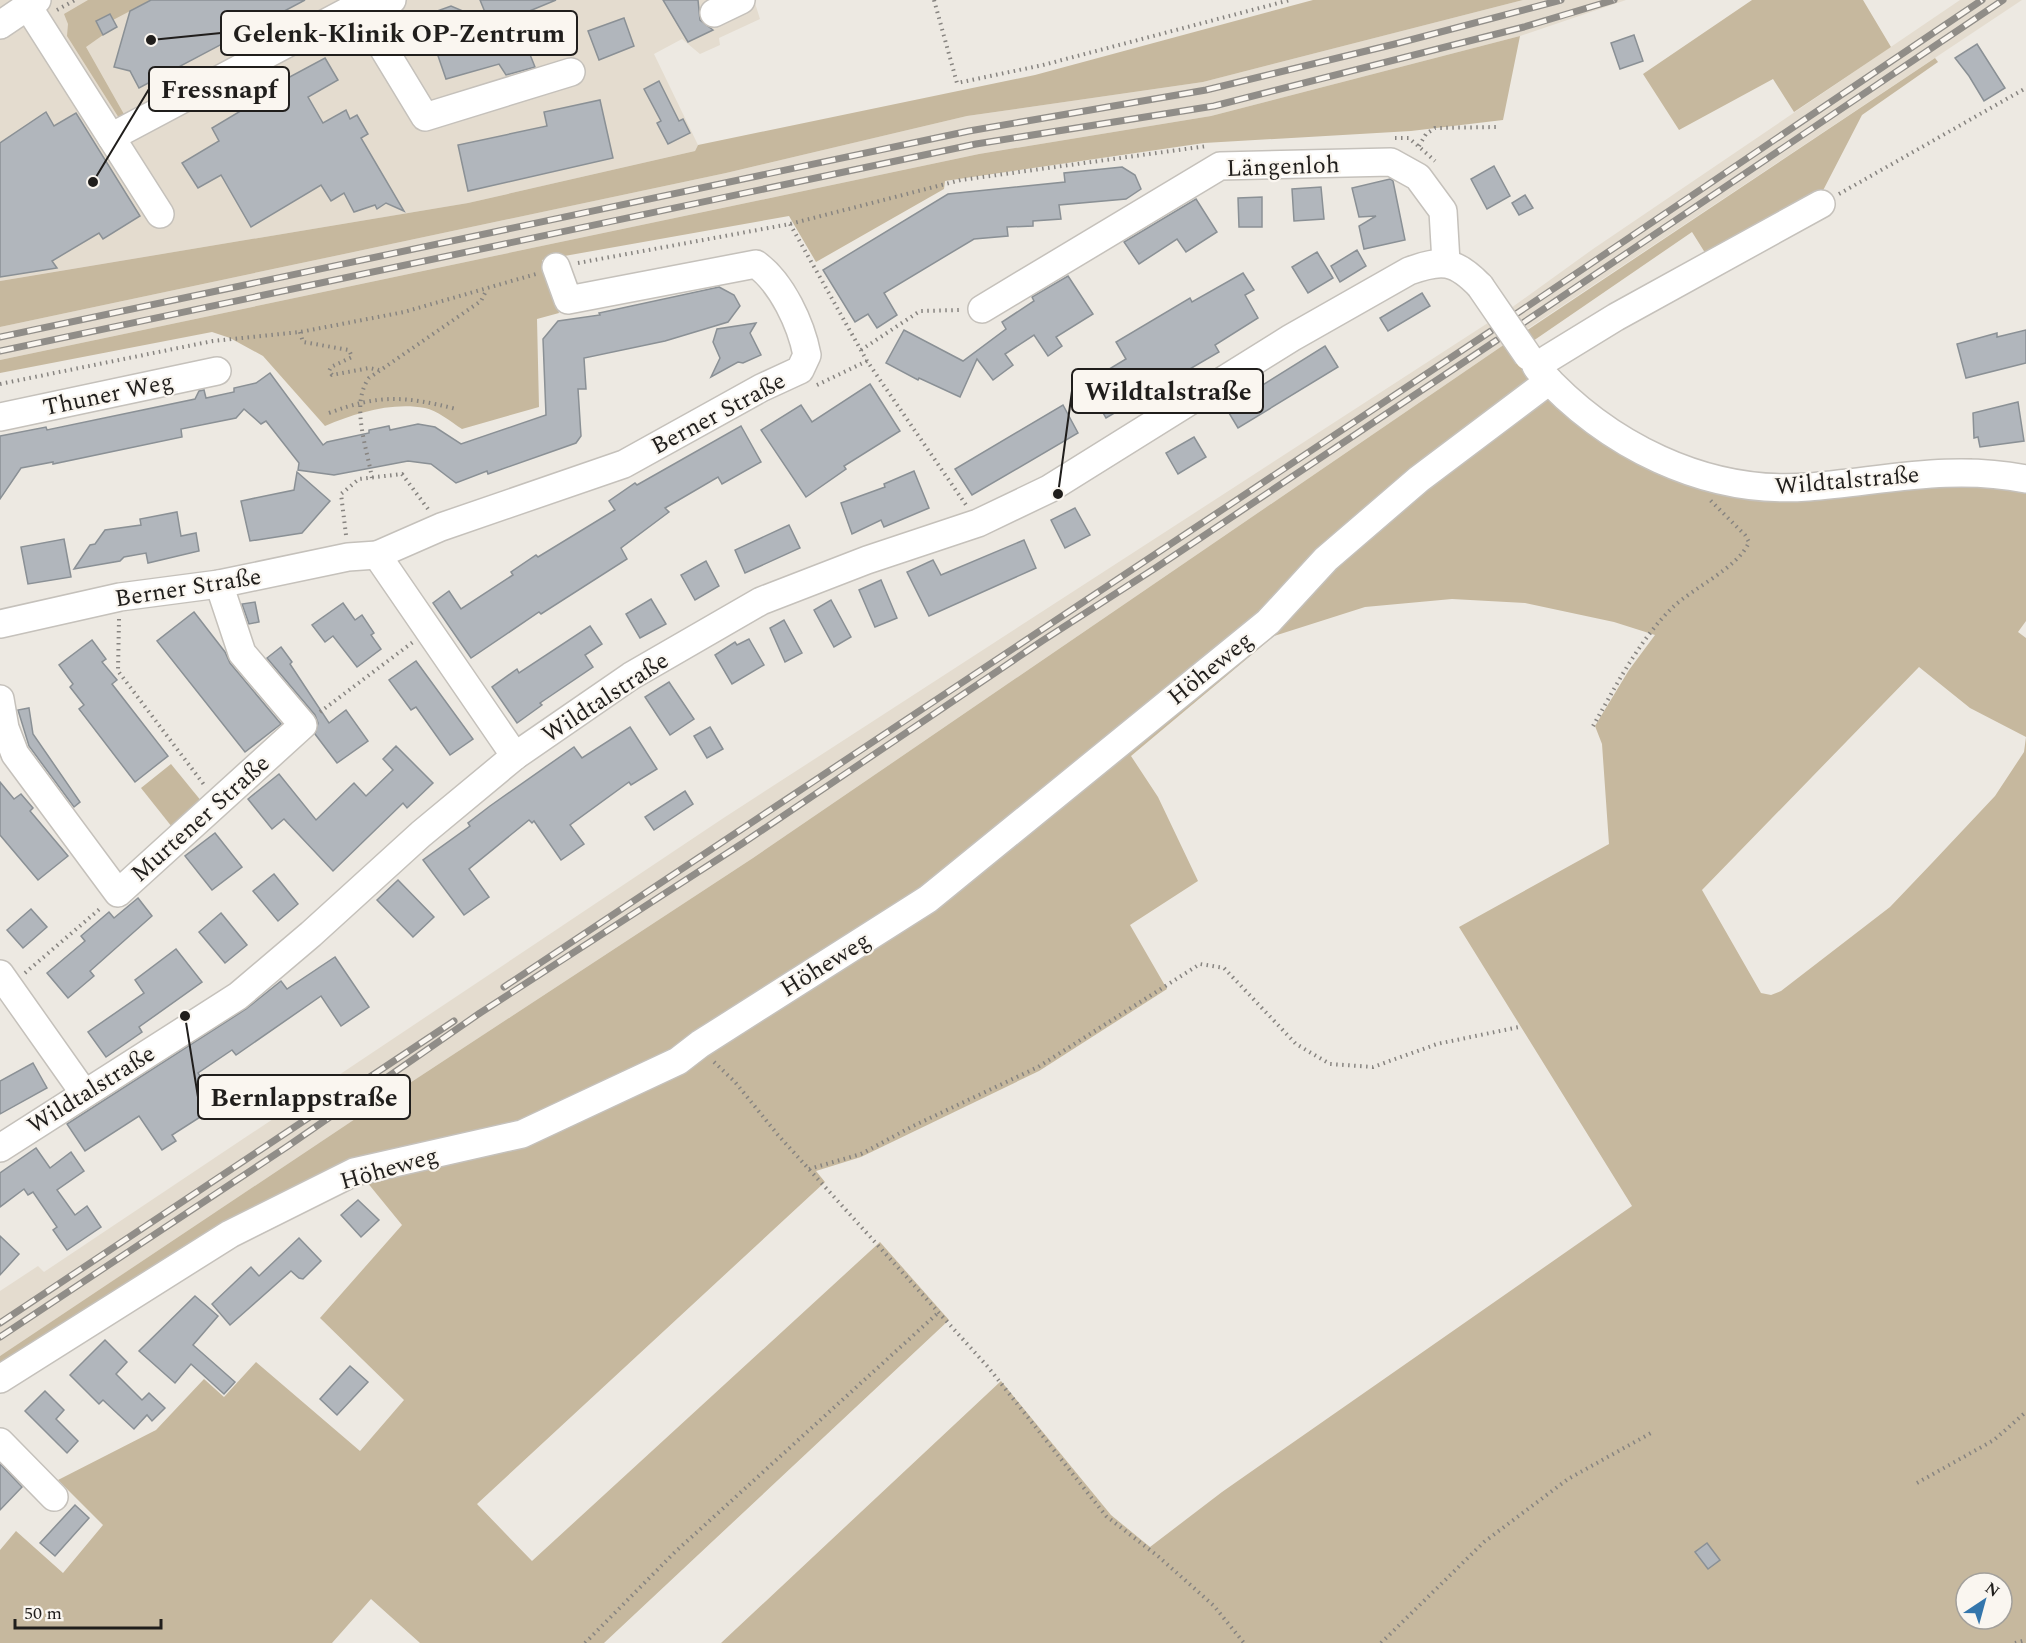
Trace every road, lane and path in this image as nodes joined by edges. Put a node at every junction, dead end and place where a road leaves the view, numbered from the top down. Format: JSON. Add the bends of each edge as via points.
{"nodes":[{"id":1,"x":392,"y":0,"type":"edge"},
{"id":2,"x":741,"y":0,"type":"edge"},
{"id":3,"x":934,"y":0,"type":"edge"},
{"id":4,"x":1290,"y":0,"type":"edge"},
{"id":5,"x":362,"y":1,"type":"edge"},
{"id":6,"x":32,"y":3,"type":"edge"},
{"id":7,"x":714,"y":13,"type":"dead end"},
{"id":8,"x":0,"y":25,"type":"edge"},
{"id":9,"x":571,"y":72,"type":"dead end"},
{"id":10,"x":2026,"y":88,"type":"edge"},
{"id":11,"x":1497,"y":127,"type":"dead end"},
{"id":12,"x":111,"y":137,"type":"junction"},
{"id":13,"x":1204,"y":146,"type":"dead end"},
{"id":14,"x":1403,"y":168,"type":"junction"},
{"id":15,"x":1821,"y":204,"type":"joint"},
{"id":16,"x":160,"y":214,"type":"dead end"},
{"id":17,"x":790,"y":224,"type":"junction"},
{"id":18,"x":1446,"y":262,"type":"junction"},
{"id":19,"x":556,"y":267,"type":"junction"},
{"id":20,"x":486,"y":290,"type":"junction"},
{"id":21,"x":982,"y":309,"type":"joint"},
{"id":22,"x":300,"y":332,"type":"junction"},
{"id":23,"x":861,"y":350,"type":"junction"},
{"id":24,"x":867,"y":361,"type":"junction"},
{"id":25,"x":1538,"y":368,"type":"junction"},
{"id":26,"x":381,"y":370,"type":"junction"},
{"id":27,"x":800,"y":370,"type":"junction"},
{"id":28,"x":217,"y":371,"type":"dead end"},
{"id":29,"x":0,"y":384,"type":"edge"},
{"id":30,"x":359,"y":403,"type":"junction"},
{"id":31,"x":456,"y":409,"type":"dead end"},
{"id":32,"x":329,"y":413,"type":"dead end"},
{"id":33,"x":0,"y":417,"type":"edge"},
{"id":34,"x":1697,"y":475,"type":"junction"},
{"id":35,"x":372,"y":478,"type":"junction"},
{"id":36,"x":2026,"y":479,"type":"edge"},
{"id":37,"x":978,"y":523,"type":"junction"},
{"id":38,"x":441,"y":527,"type":"junction"},
{"id":39,"x":377,"y":555,"type":"junction"},
{"id":40,"x":348,"y":557,"type":"junction"},
{"id":41,"x":219,"y":584,"type":"junction"},
{"id":42,"x":120,"y":597,"type":"junction"},
{"id":43,"x":0,"y":624,"type":"edge"},
{"id":44,"x":429,"y":630,"type":"junction"},
{"id":45,"x":0,"y":699,"type":"edge"},
{"id":46,"x":303,"y":725,"type":"junction"},
{"id":47,"x":1593,"y":726,"type":"dead end"},
{"id":48,"x":515,"y":756,"type":"junction"},
{"id":49,"x":217,"y":801,"type":"junction"},
{"id":50,"x":118,"y":893,"type":"junction"},
{"id":51,"x":4,"y":981,"type":"edge"},
{"id":52,"x":1519,"y":1027,"type":"dead end"},
{"id":53,"x":700,"y":1044,"type":"junction"},
{"id":54,"x":84,"y":1093,"type":"junction"},
{"id":55,"x":0,"y":1148,"type":"edge"},
{"id":56,"x":808,"y":1169,"type":"junction"},
{"id":57,"x":939,"y":1311,"type":"junction"},
{"id":58,"x":0,"y":1379,"type":"edge"},
{"id":59,"x":2026,"y":1412,"type":"edge"},
{"id":60,"x":1651,"y":1433,"type":"dead end"},
{"id":61,"x":0,"y":1442,"type":"edge"},
{"id":62,"x":1917,"y":1483,"type":"dead end"},
{"id":63,"x":54,"y":1497,"type":"dead end"},
{"id":64,"x":2026,"y":1640,"type":"edge"},
{"id":65,"x":585,"y":1643,"type":"edge"},
{"id":66,"x":1244,"y":1643,"type":"edge"},
{"id":67,"x":1381,"y":1643,"type":"edge"},
{"id":68,"x":2015,"y":1643,"type":"edge"}],
"edges":[{"from":1,"to":5,"type":"street","via":[[369,10]]},
{"from":2,"to":7,"type":"street"},
{"from":3,"to":4,"type":"path","via":[[957,83],[1043,65]]},
{"from":5,"to":9,"type":"street","via":[[425,117]]},
{"from":5,"to":12,"type":"street"},
{"from":6,"to":8,"type":"street"},
{"from":6,"to":12,"type":"street"},
{"from":10,"to":15,"type":"path"},
{"from":11,"to":14,"type":"path","via":[[1435,128]]},
{"from":12,"to":16,"type":"street"},
{"from":13,"to":17,"type":"path","via":[[961,180]]},
{"from":14,"to":18,"type":"street","name":"Längenloh","via":[[1418,177],[1443,211]]},
{"from":14,"to":21,"type":"street","name":"Längenloh","via":[[1391,162],[1220,166]]},
{"from":15,"to":25,"type":"street","name":"Höheweg","via":[[1617,317]]},
{"from":17,"to":19,"type":"path"},
{"from":17,"to":23,"type":"path"},
{"from":18,"to":25,"type":"street","name":"Wildtalstraße","bridge":true,"via":[[1462,269],[1480,286]]},
{"from":18,"to":37,"type":"street","name":"Wildtalstraße","via":[[1409,271],[1292,338],[1049,489]]},
{"from":19,"to":20,"type":"path"},
{"from":19,"to":27,"type":"street","name":"Berner Straße","via":[[568,300],[756,264],[769,273],[798,324],[807,355]]},
{"from":20,"to":22,"type":"path","via":[[404,312]]},
{"from":20,"to":26,"type":"path","via":[[481,302]]},
{"from":21,"to":23,"type":"path","via":[[920,311]]},
{"from":22,"to":26,"type":"path","via":[[303,342],[352,352],[352,357],[331,367],[332,375],[369,368]]},
{"from":22,"to":29,"type":"path","via":[[213,341]]},
{"from":23,"to":24,"type":"path"},
{"from":24,"to":27,"type":"path","via":[[817,385]]},
{"from":24,"to":37,"type":"path"},
{"from":25,"to":34,"type":"street","name":"Wildtalstraße","via":[[1568,400],[1634,446]]},
{"from":25,"to":53,"type":"street","name":"Höheweg","via":[[1326,559],[1268,622],[928,899]]},
{"from":26,"to":30,"type":"path","via":[[364,385]]},
{"from":27,"to":38,"type":"street","name":"Berner Straße","via":[[624,464]]},
{"from":28,"to":33,"type":"street","name":"Thuner Weg"},
{"from":30,"to":31,"type":"path","via":[[391,397]]},
{"from":30,"to":32,"type":"path"},
{"from":30,"to":35,"type":"path"},
{"from":34,"to":36,"type":"street","name":"Wildtalstraße","via":[[1769,488],[1976,471]]},
{"from":34,"to":47,"type":"path","via":[[1712,504],[1745,535],[1747,547],[1673,607],[1657,625]]},
{"from":35,"to":38,"type":"path","via":[[402,474]]},
{"from":35,"to":40,"type":"path","via":[[359,479],[341,494]]},
{"from":37,"to":48,"type":"street","name":"Wildtalstraße","via":[[761,601],[631,676]]},
{"from":38,"to":39,"type":"street","name":"Berner Straße"},
{"from":39,"to":40,"type":"street","name":"Berner Straße"},
{"from":39,"to":44,"type":"street"},
{"from":40,"to":41,"type":"street","name":"Berner Straße"},
{"from":41,"to":42,"type":"street","name":"Berner Straße"},
{"from":41,"to":46,"type":"street","via":[[242,653]]},
{"from":42,"to":43,"type":"street","name":"Berner Straße"},
{"from":42,"to":49,"type":"path","via":[[118,671]]},
{"from":44,"to":46,"type":"path"},
{"from":44,"to":48,"type":"street"},
{"from":45,"to":50,"type":"street","name":"Murtener Straße","via":[[4,728],[15,754]]},
{"from":46,"to":49,"type":"street","name":"Murtener Straße"},
{"from":48,"to":54,"type":"street","name":"Wildtalstraße","via":[[238,996]]},
{"from":49,"to":50,"type":"street","name":"Murtener Straße"},
{"from":50,"to":51,"type":"path"},
{"from":51,"to":54,"type":"street"},
{"from":52,"to":56,"type":"path","via":[[1437,1044],[1373,1067],[1330,1064],[1296,1044],[1224,968],[1200,964],[1038,1067],[911,1126],[861,1154]]},
{"from":53,"to":56,"type":"path"},
{"from":53,"to":58,"type":"street","name":"Höheweg","via":[[678,1061],[522,1134],[354,1172],[230,1234]]},
{"from":54,"to":55,"type":"street","name":"Wildtalstraße"},
{"from":56,"to":57,"type":"path"},
{"from":57,"to":65,"type":"path","via":[[674,1553]]},
{"from":57,"to":66,"type":"path","via":[[1106,1516],[1214,1606]]},
{"from":59,"to":62,"type":"path","via":[[1994,1440]]},
{"from":60,"to":67,"type":"path","via":[[1568,1479],[1484,1542]]},
{"from":61,"to":63,"type":"street"},
{"from":64,"to":68,"type":"path"}]}
